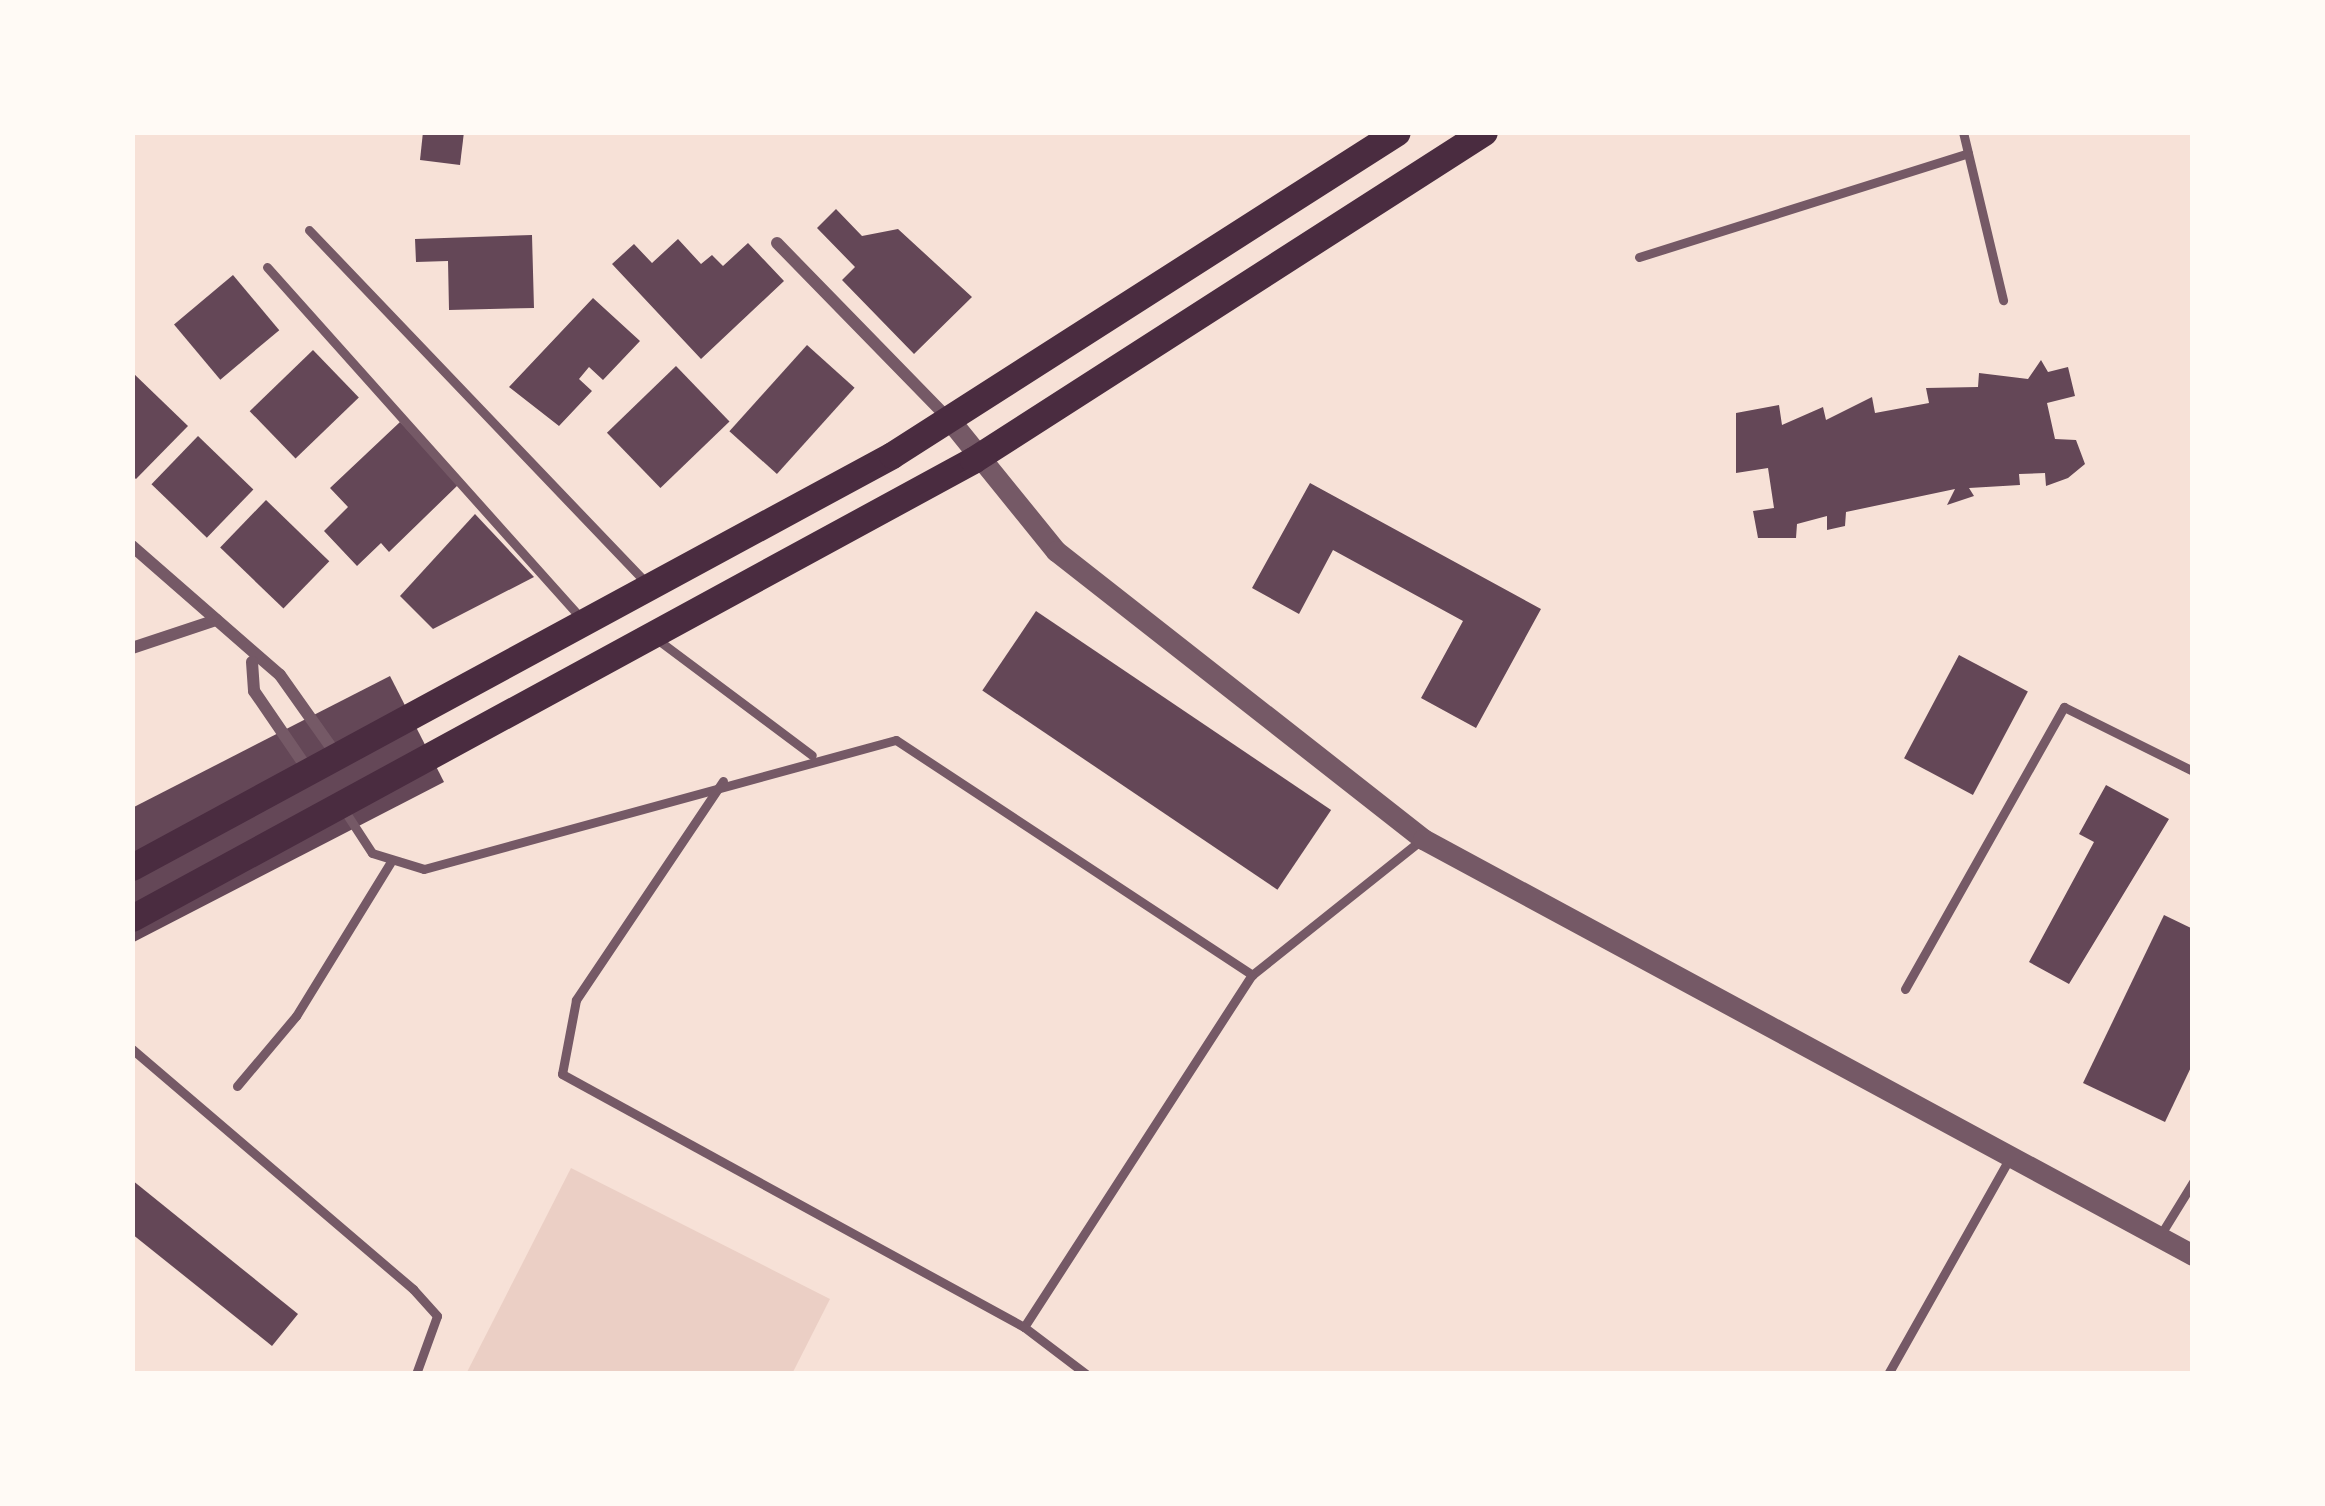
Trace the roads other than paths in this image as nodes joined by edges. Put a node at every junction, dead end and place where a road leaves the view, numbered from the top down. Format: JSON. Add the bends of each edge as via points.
{"nodes":[{"id":1,"x":1396,"y":132,"type":"edge"},
{"id":2,"x":1484,"y":132,"type":"edge"},
{"id":3,"x":1963,"y":132,"type":"edge"},
{"id":4,"x":1968,"y":153,"type":"junction"},
{"id":5,"x":309,"y":230,"type":"dead end"},
{"id":6,"x":777,"y":243,"type":"dead end"},
{"id":7,"x":1639,"y":257,"type":"dead end"},
{"id":8,"x":267,"y":266,"type":"dead end"},
{"id":9,"x":2003,"y":300,"type":"dead end"},
{"id":10,"x":949,"y":419,"type":"junction"},
{"id":11,"x":973,"y":460,"type":"junction"},
{"id":12,"x":132,"y":546,"type":"edge"},
{"id":13,"x":652,"y":589,"type":"junction"},
{"id":14,"x":216,"y":620,"type":"junction"},
{"id":15,"x":587,"y":625,"type":"junction"},
{"id":16,"x":653,"y":637,"type":"junction"},
{"id":17,"x":132,"y":648,"type":"edge"},
{"id":18,"x":252,"y":662,"type":"junction"},
{"id":19,"x":812,"y":755,"type":"junction"},
{"id":20,"x":338,"y":757,"type":"junction"},
{"id":21,"x":2193,"y":771,"type":"edge"},
{"id":22,"x":310,"y":774,"type":"junction"},
{"id":23,"x":723,"y":782,"type":"junction"},
{"id":24,"x":341,"y":806,"type":"junction"},
{"id":25,"x":1423,"y":839,"type":"junction"},
{"id":26,"x":390,"y":863,"type":"junction"},
{"id":27,"x":132,"y":867,"type":"edge"},
{"id":28,"x":132,"y":917,"type":"edge"},
{"id":29,"x":1252,"y":975,"type":"junction"},
{"id":30,"x":1905,"y":989,"type":"dead end"},
{"id":31,"x":132,"y":1049,"type":"edge"},
{"id":32,"x":237,"y":1086,"type":"dead end"},
{"id":33,"x":2011,"y":1157,"type":"junction"},
{"id":34,"x":2193,"y":1182,"type":"edge"},
{"id":35,"x":2159,"y":1237,"type":"junction"},
{"id":36,"x":2193,"y":1255,"type":"edge"},
{"id":37,"x":1024,"y":1327,"type":"junction"},
{"id":38,"x":416,"y":1374,"type":"edge"},
{"id":39,"x":1086,"y":1374,"type":"edge"},
{"id":40,"x":1888,"y":1374,"type":"edge"}],
"edges":[{"from":1,"to":10,"type":"main road"},
{"from":2,"to":11,"type":"main road"},
{"from":3,"to":4,"type":"lane"},
{"from":4,"to":7,"type":"lane"},
{"from":4,"to":9,"type":"lane"},
{"from":5,"to":13,"type":"lane"},
{"from":6,"to":10,"type":"street"},
{"from":8,"to":15,"type":"lane"},
{"from":10,"to":11,"type":"street"},
{"from":10,"to":13,"type":"main road"},
{"from":11,"to":16,"type":"main road"},
{"from":11,"to":25,"type":"street","via":[[1056,551]]},
{"from":12,"to":14,"type":"street"},
{"from":13,"to":15,"type":"main road"},
{"from":14,"to":17,"type":"street"},
{"from":14,"to":18,"type":"street"},
{"from":15,"to":20,"type":"main road"},
{"from":16,"to":19,"type":"lane"},
{"from":16,"to":24,"type":"main road"},
{"from":18,"to":20,"type":"street","via":[[280,675]]},
{"from":18,"to":22,"type":"street","via":[[254,691]]},
{"from":19,"to":23,"type":"lane"},
{"from":19,"to":29,"type":"lane","via":[[896,740]]},
{"from":20,"to":22,"type":"main road"},
{"from":21,"to":30,"type":"lane","via":[[2064,707]]},
{"from":22,"to":27,"type":"main road"},
{"from":23,"to":26,"type":"lane","via":[[424,869]]},
{"from":23,"to":37,"type":"lane","via":[[576,1000],[562,1074]]},
{"from":24,"to":26,"type":"lane"},
{"from":24,"to":28,"type":"main road"},
{"from":25,"to":29,"type":"lane"},
{"from":25,"to":33,"type":"street"},
{"from":26,"to":32,"type":"lane","via":[[296,1016]]},
{"from":29,"to":37,"type":"lane"},
{"from":31,"to":38,"type":"lane","via":[[413,1288],[436,1316]]},
{"from":33,"to":35,"type":"street"},
{"from":33,"to":40,"type":"lane"},
{"from":34,"to":35,"type":"lane"},
{"from":35,"to":36,"type":"street"},
{"from":37,"to":39,"type":"lane"}]}
